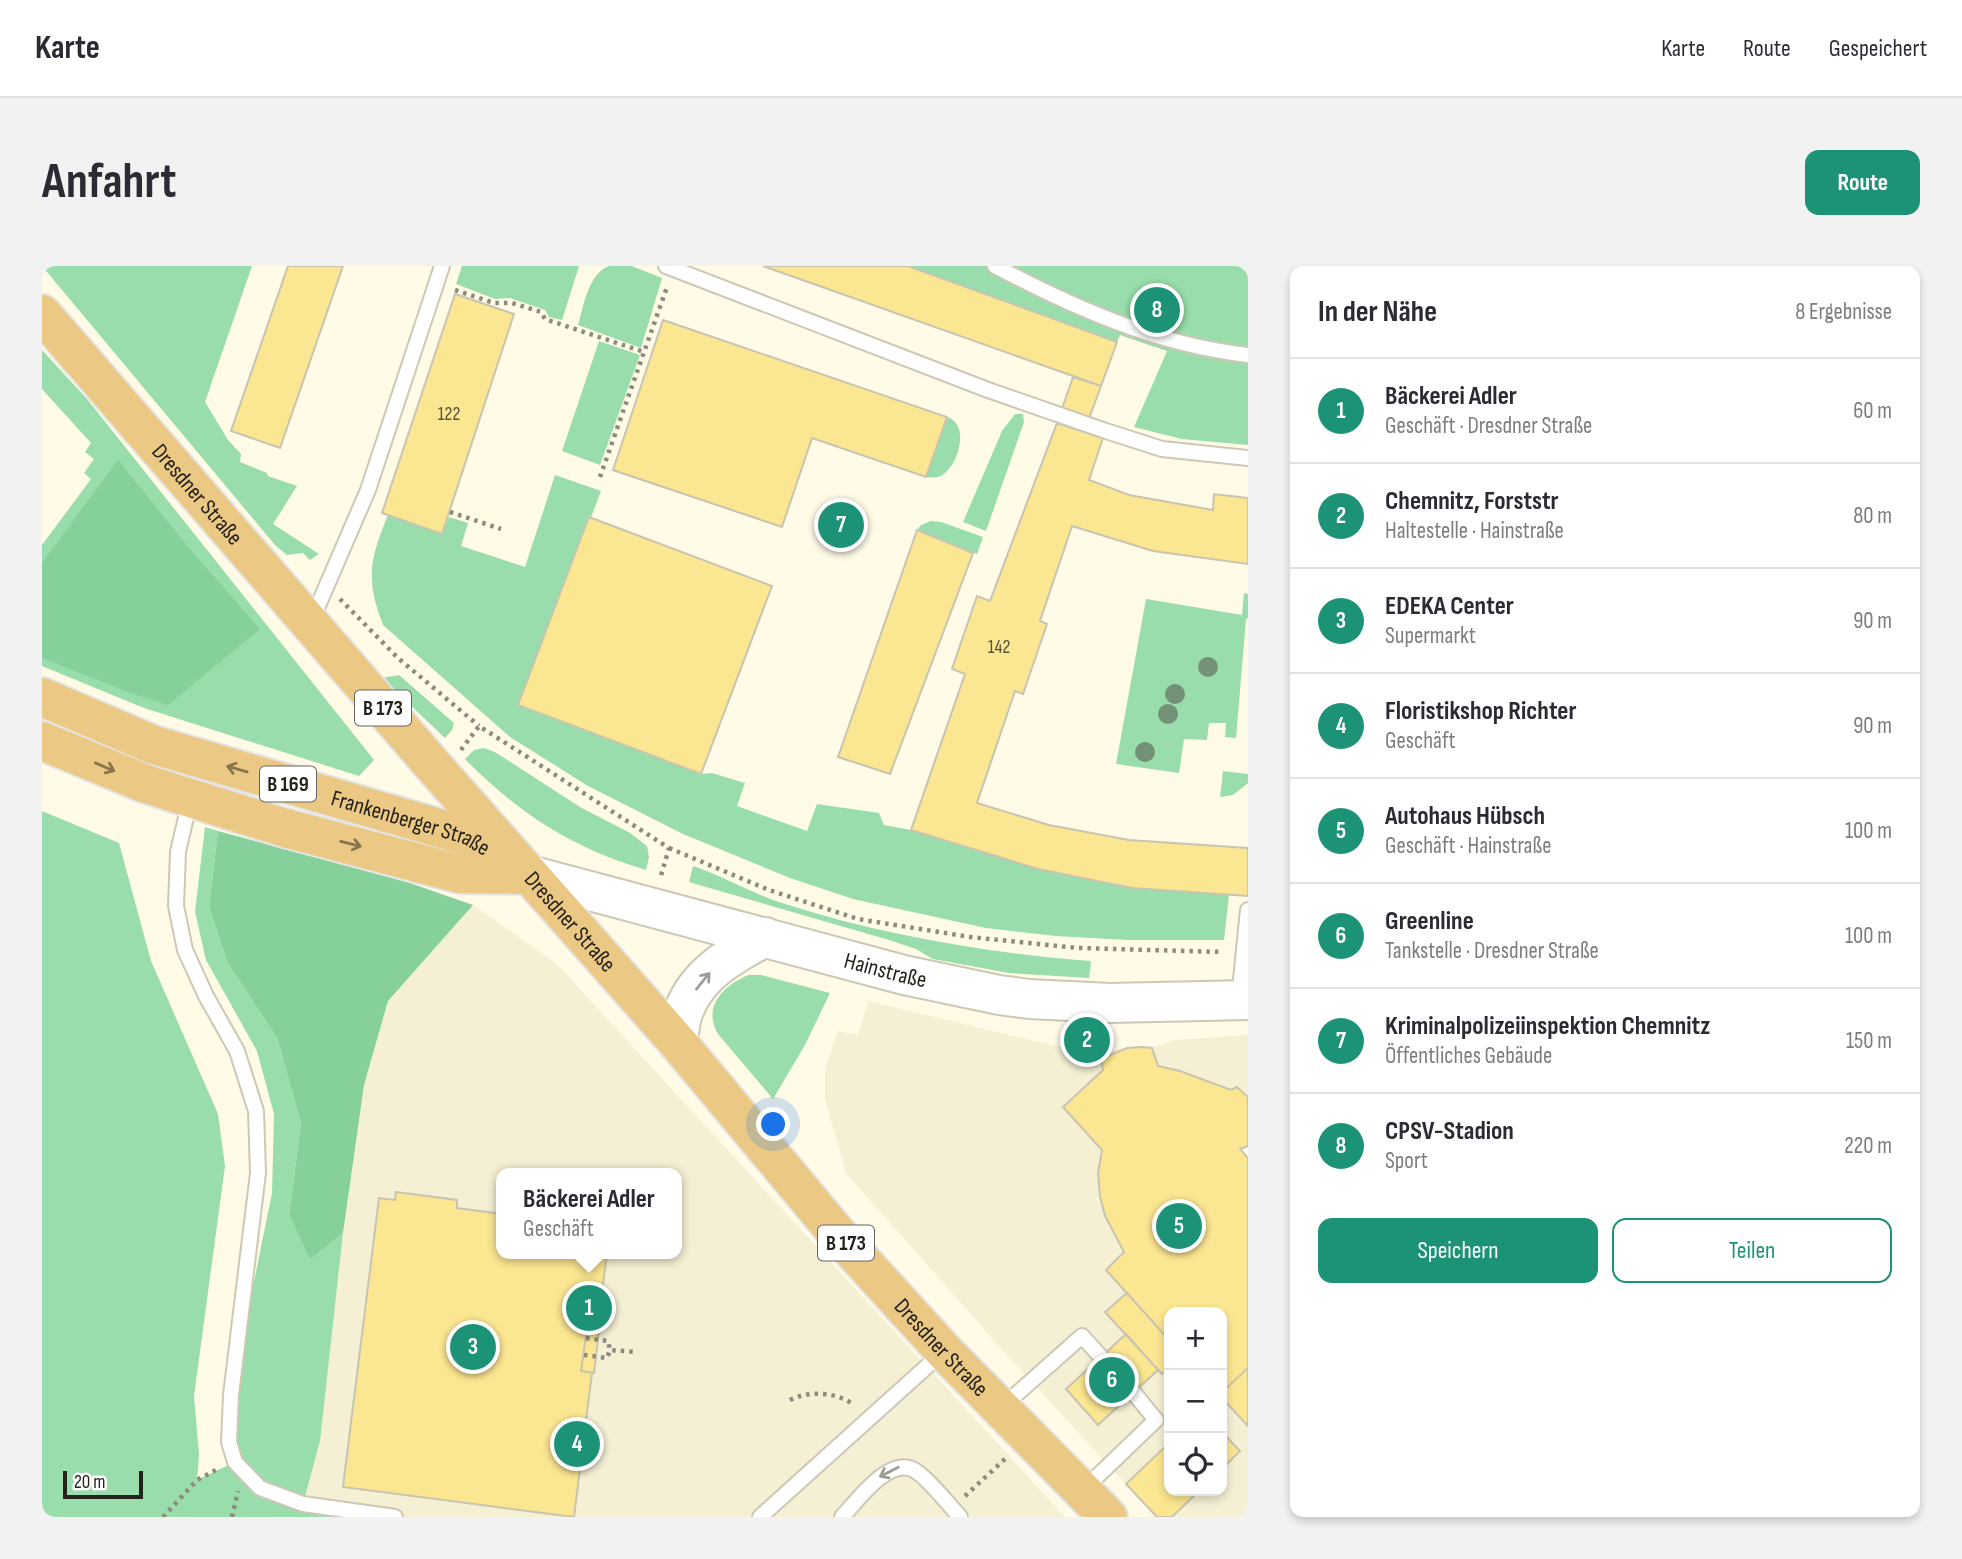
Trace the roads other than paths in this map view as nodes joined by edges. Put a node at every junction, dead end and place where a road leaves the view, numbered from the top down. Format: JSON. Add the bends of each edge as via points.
{"nodes":[{"id":1,"x":442,"y":266,"type":"edge"},
{"id":2,"x":995,"y":266,"type":"edge"},
{"id":3,"x":670,"y":267,"type":"edge"},
{"id":4,"x":42,"y":314,"type":"edge"},
{"id":5,"x":1248,"y":355,"type":"edge"},
{"id":6,"x":1248,"y":458,"type":"edge"},
{"id":7,"x":311,"y":623,"type":"junction"},
{"id":8,"x":42,"y":697,"type":"edge"},
{"id":9,"x":42,"y":741,"type":"edge"},
{"id":10,"x":190,"y":798,"type":"junction"},
{"id":11,"x":530,"y":875,"type":"junction"},
{"id":12,"x":1248,"y":910,"type":"edge"},
{"id":13,"x":765,"y":937,"type":"junction"},
{"id":14,"x":1243,"y":1001,"type":"edge"},
{"id":15,"x":678,"y":1043,"type":"junction"},
{"id":16,"x":944,"y":1351,"type":"junction"},
{"id":17,"x":1101,"y":1357,"type":"dead end"},
{"id":18,"x":1133,"y":1392,"type":"dead end"},
{"id":19,"x":1000,"y":1408,"type":"junction"},
{"id":20,"x":1096,"y":1504,"type":"edge"},
{"id":21,"x":395,"y":1517,"type":"edge"},
{"id":22,"x":761,"y":1517,"type":"edge"},
{"id":23,"x":842,"y":1517,"type":"edge"},
{"id":24,"x":960,"y":1517,"type":"edge"}],
"edges":[{"from":1,"to":7,"type":"lane","via":[[368,490]]},
{"from":2,"to":5,"type":"lane","via":[[1146,334]]},
{"from":3,"to":6,"type":"lane","via":[[1106,431],[1163,449]]},
{"from":4,"to":7,"type":"main road","name":"Dresdner Straße","number":"B 173"},
{"from":7,"to":11,"type":"main road","name":"Dresdner Straße","number":"B 173"},
{"from":11,"to":8,"type":"main road","name":"Frankenberger Straße","number":"B 169","one_way":true,"via":[[466,836],[153,745]]},
{"from":9,"to":10,"type":"main road","name":"Frankenberger Straße","number":"B 169","one_way":true},
{"from":10,"to":11,"type":"main road","name":"Frankenberger Straße","number":"B 169","one_way":true,"via":[[460,874]]},
{"from":10,"to":21,"type":"lane","via":[[178,852],[176,906],[185,950],[237,1051],[256,1111],[258,1173],[229,1442],[235,1462],[260,1488],[303,1504]]},
{"from":11,"to":13,"type":"main road","name":"Hainstraße"},
{"from":11,"to":15,"type":"main road","name":"Dresdner Straße","number":"B 173"},
{"from":12,"to":14,"type":"lane"},
{"from":13,"to":14,"type":"main road","name":"Hainstraße","via":[[904,975],[1029,999]]},
{"from":15,"to":13,"type":"main road","one_way":true,"via":[[682,1013],[701,982],[713,968]]},
{"from":15,"to":16,"type":"main road","name":"Dresdner Straße","number":"B 173","via":[[840,1237]]},
{"from":16,"to":19,"type":"main road","name":"Dresdner Straße","number":"B 173"},
{"from":16,"to":22,"type":"lane"},
{"from":17,"to":19,"type":"lane","via":[[1082,1336]]},
{"from":18,"to":20,"type":"lane","via":[[1156,1420]]},
{"from":19,"to":20,"type":"main road","name":"Dresdner Straße","number":"B 173"},
{"from":24,"to":23,"type":"lane","one_way":true,"via":[[915,1470],[902,1466],[883,1474]]}]}
